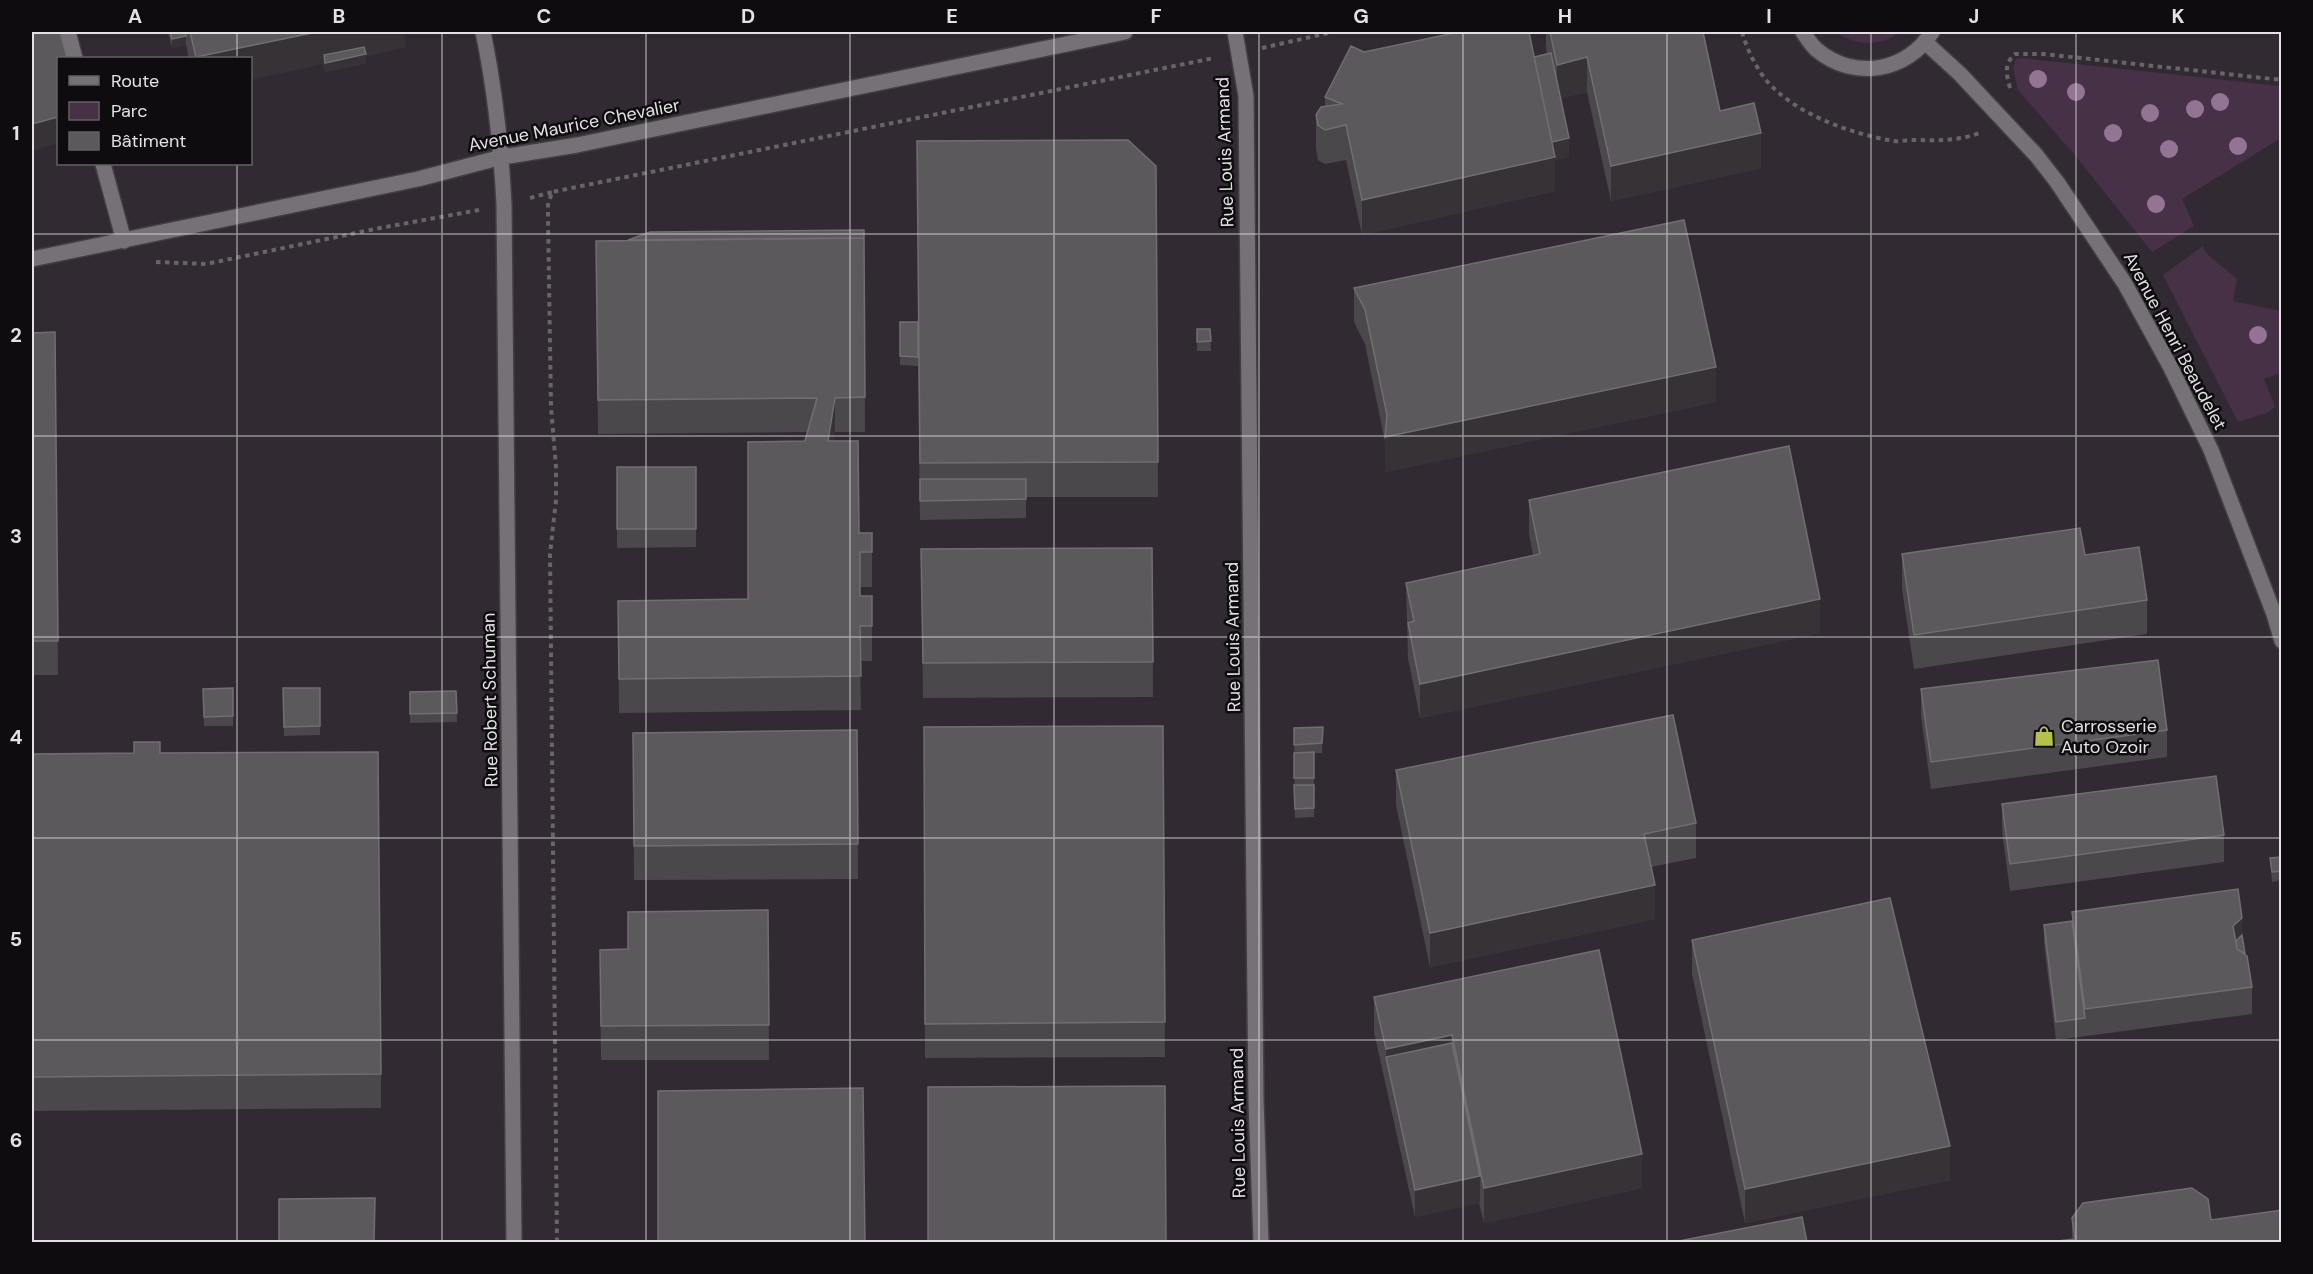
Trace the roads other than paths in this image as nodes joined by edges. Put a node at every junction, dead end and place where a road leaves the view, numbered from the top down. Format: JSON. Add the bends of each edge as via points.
{"nodes":[{"id":1,"x":68,"y":32,"type":"edge"},
{"id":2,"x":483,"y":32,"type":"edge"},
{"id":3,"x":1125,"y":32,"type":"edge"},
{"id":4,"x":1235,"y":32,"type":"edge"},
{"id":5,"x":1803,"y":32,"type":"edge"},
{"id":6,"x":1929,"y":37,"type":"edge"},
{"id":7,"x":75,"y":57,"type":"edge"},
{"id":8,"x":502,"y":157,"type":"junction"},
{"id":9,"x":103,"y":165,"type":"edge"},
{"id":10,"x":124,"y":240,"type":"junction"},
{"id":11,"x":32,"y":259,"type":"edge"},
{"id":12,"x":2282,"y":640,"type":"edge"},
{"id":13,"x":513,"y":1242,"type":"edge"},
{"id":14,"x":1261,"y":1242,"type":"edge"}],
"edges":[{"from":1,"to":7,"type":"street"},
{"from":2,"to":8,"type":"street","name":"Rue Robert Schuman"},
{"from":3,"to":8,"type":"street","name":"Avenue Maurice Chevalier","via":[[588,143]]},
{"from":4,"to":14,"type":"street","name":"Rue Louis Armand","via":[[1246,96],[1256,1100]]},
{"from":5,"to":6,"type":"street","via":[[1816,49],[1836,63],[1860,69],[1884,68],[1907,58]]},
{"from":6,"to":12,"type":"street","name":"Avenue Henri Beaudelet","via":[[2036,155],[2125,284],[2211,450]]},
{"from":8,"to":10,"type":"street","name":"Avenue Maurice Chevalier","via":[[418,179]]},
{"from":8,"to":13,"type":"street","name":"Rue Robert Schuman"},
{"from":9,"to":10,"type":"street"},
{"from":10,"to":11,"type":"street","name":"Avenue Maurice Chevalier"}]}
